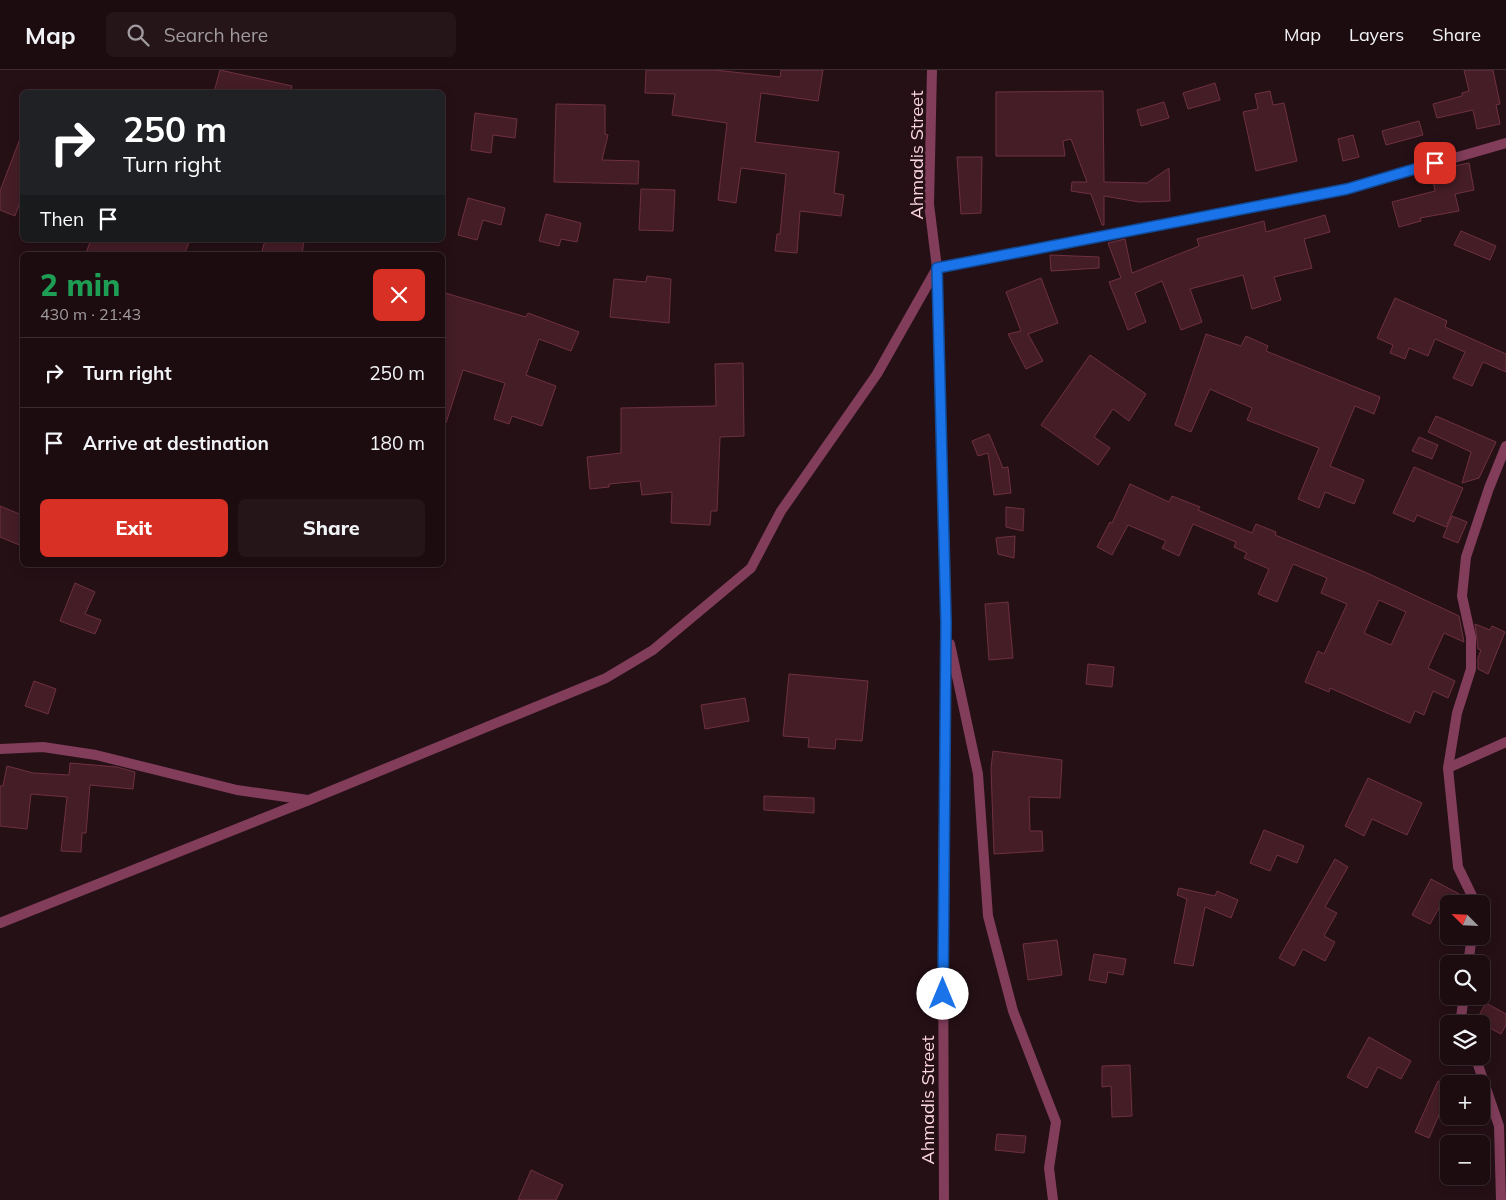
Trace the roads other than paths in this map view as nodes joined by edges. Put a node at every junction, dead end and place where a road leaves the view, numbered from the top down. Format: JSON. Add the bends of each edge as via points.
{"nodes":[{"id":1,"x":932,"y":70,"type":"edge"},
{"id":2,"x":1506,"y":143,"type":"edge"},
{"id":3,"x":937,"y":268,"type":"junction"},
{"id":4,"x":1506,"y":446,"type":"edge"},
{"id":5,"x":946,"y":623,"type":"junction"},
{"id":6,"x":1506,"y":742,"type":"edge"},
{"id":7,"x":0,"y":750,"type":"edge"},
{"id":8,"x":1448,"y":768,"type":"junction"},
{"id":9,"x":309,"y":800,"type":"junction"},
{"id":10,"x":1472,"y":895,"type":"edge"},
{"id":11,"x":0,"y":923,"type":"edge"},
{"id":12,"x":1478,"y":1065,"type":"edge"},
{"id":13,"x":944,"y":1200,"type":"edge"},
{"id":14,"x":1053,"y":1200,"type":"edge"},
{"id":15,"x":1501,"y":1200,"type":"edge"}],
"edges":[{"from":1,"to":3,"type":"street","name":"Ahmadis Street","via":[[929,204]]},
{"from":2,"to":3,"type":"street","via":[[1347,189]]},
{"from":3,"to":5,"type":"street","name":"Ahmadis Street"},
{"from":3,"to":9,"type":"street","via":[[877,374],[780,511],[751,568],[653,650],[606,678]]},
{"from":4,"to":8,"type":"street","via":[[1466,557],[1462,596],[1471,637],[1471,669],[1457,713]]},
{"from":5,"to":13,"type":"street","name":"Ahmadis Street"},
{"from":5,"to":14,"type":"street","via":[[978,774],[988,916],[1013,1011],[1056,1122],[1049,1168]]},
{"from":6,"to":8,"type":"street"},
{"from":7,"to":9,"type":"street","via":[[43,747],[96,755],[236,790]]},
{"from":8,"to":10,"type":"street","via":[[1458,867]]},
{"from":9,"to":11,"type":"street"},
{"from":12,"to":15,"type":"street","via":[[1499,1126]]}]}
